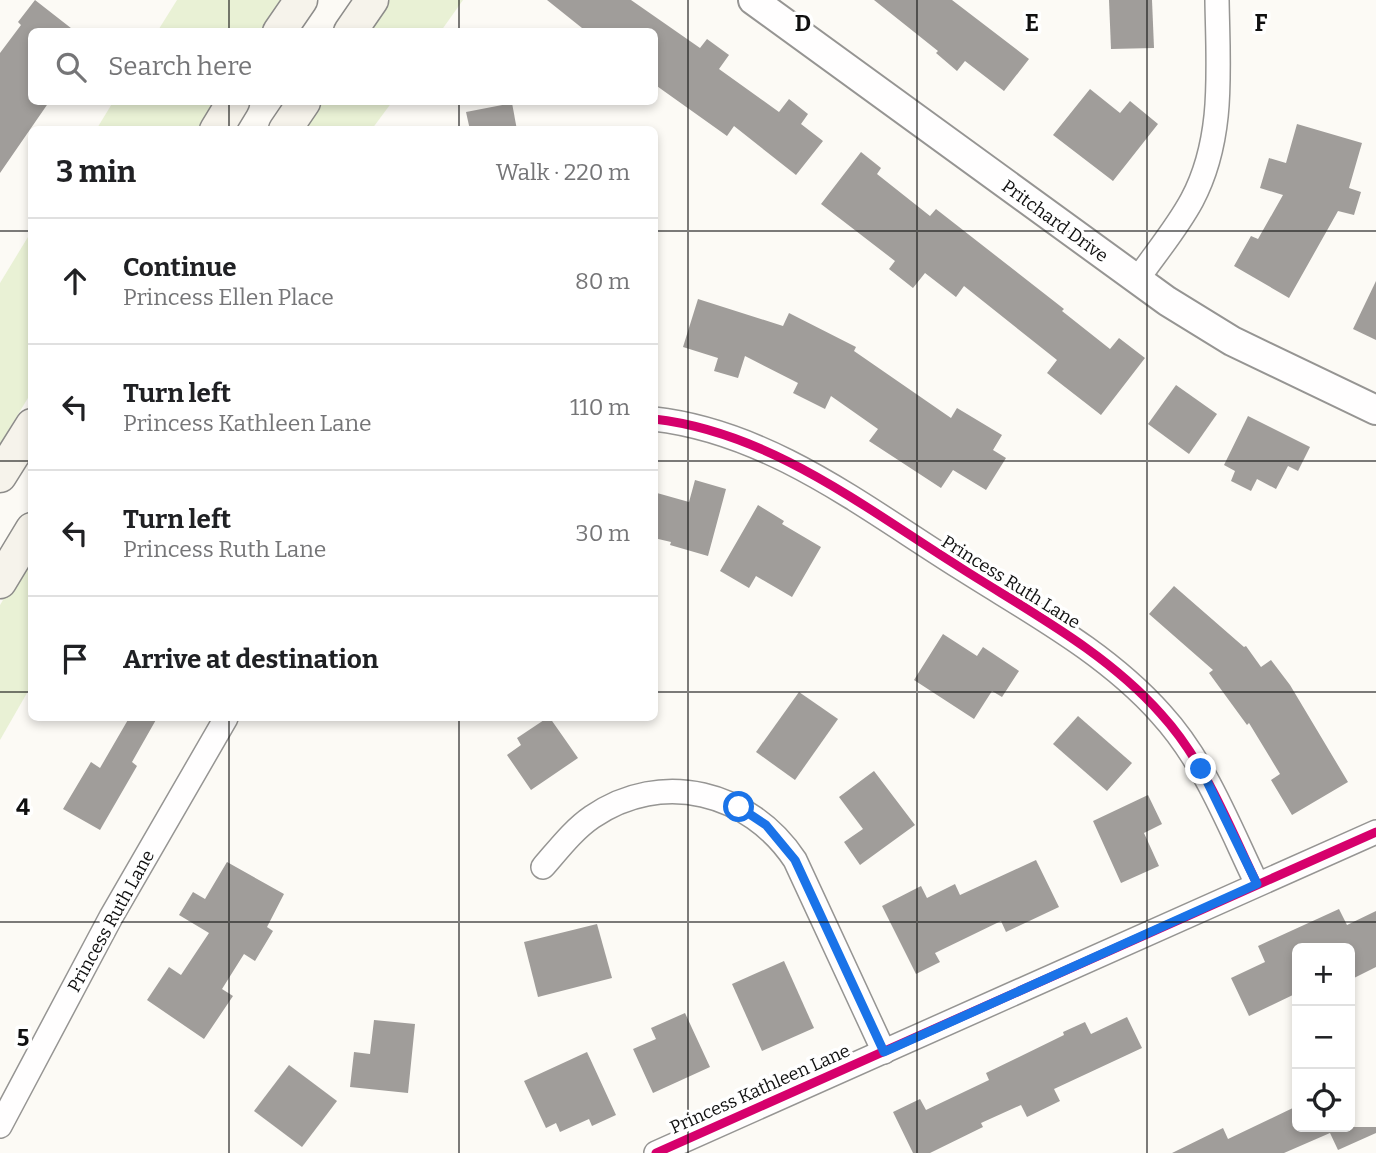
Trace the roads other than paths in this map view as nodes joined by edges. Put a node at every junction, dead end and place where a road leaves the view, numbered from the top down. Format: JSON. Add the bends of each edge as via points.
{"nodes":[{"id":1,"x":301,"y":0,"type":"edge"},
{"id":2,"x":372,"y":0,"type":"edge"},
{"id":3,"x":753,"y":0,"type":"edge"},
{"id":4,"x":1217,"y":0,"type":"edge"},
{"id":5,"x":282,"y":28,"type":"edge"},
{"id":6,"x":353,"y":28,"type":"edge"},
{"id":7,"x":231,"y":105,"type":"edge"},
{"id":8,"x":302,"y":105,"type":"edge"},
{"id":9,"x":218,"y":126,"type":"edge"},
{"id":10,"x":288,"y":126,"type":"edge"},
{"id":11,"x":1137,"y":279,"type":"junction"},
{"id":12,"x":1376,"y":410,"type":"edge"},
{"id":13,"x":658,"y":420,"type":"edge"},
{"id":14,"x":28,"y":431,"type":"edge"},
{"id":15,"x":0,"y":476,"type":"edge"},
{"id":16,"x":28,"y":536,"type":"edge"},
{"id":17,"x":0,"y":582,"type":"edge"},
{"id":18,"x":224,"y":721,"type":"edge"},
{"id":19,"x":1376,"y":832,"type":"edge"},
{"id":20,"x":543,"y":867,"type":"dead end"},
{"id":21,"x":1257,"y":884,"type":"junction"},
{"id":22,"x":884,"y":1052,"type":"junction"},
{"id":23,"x":0,"y":1126,"type":"edge"},
{"id":24,"x":656,"y":1153,"type":"edge"}],
"edges":[{"from":1,"to":5,"type":"main road"},
{"from":2,"to":6,"type":"main road"},
{"from":3,"to":11,"type":"street","name":"Pritchard Drive"},
{"from":4,"to":11,"type":"street","via":[[1218,106],[1208,158],[1191,200]]},
{"from":7,"to":9,"type":"main road"},
{"from":8,"to":10,"type":"main road"},
{"from":11,"to":12,"type":"street","name":"Pritchard Drive","via":[[1232,341]]},
{"from":13,"to":21,"type":"street","name":"Princess Ruth Lane","via":[[731,435],[800,467],[1109,666],[1147,699],[1188,749]]},
{"from":14,"to":15,"type":"main road"},
{"from":16,"to":17,"type":"main road"},
{"from":18,"to":23,"type":"street","name":"Princess Ruth Lane","via":[[111,917]]},
{"from":19,"to":21,"type":"street","name":"Princess Kathleen Lane"},
{"from":20,"to":22,"type":"street","via":[[590,818],[633,798],[685,792],[739,807],[766,825],[795,860]]},
{"from":21,"to":22,"type":"street","name":"Princess Kathleen Lane"},
{"from":22,"to":24,"type":"street","name":"Princess Kathleen Lane"}]}
